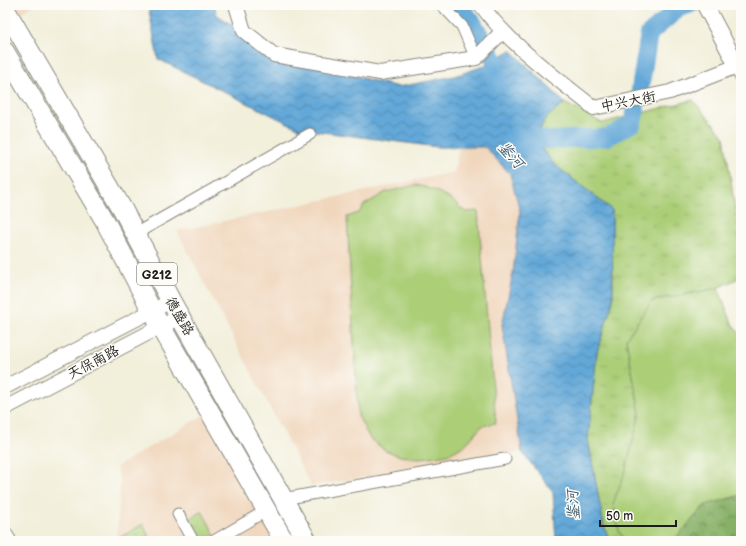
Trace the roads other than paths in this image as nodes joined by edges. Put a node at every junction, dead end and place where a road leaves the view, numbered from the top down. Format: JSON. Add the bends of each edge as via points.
{"nodes":[{"id":1,"x":236,"y":5,"type":"edge"},
{"id":2,"x":442,"y":5,"type":"edge"},
{"id":3,"x":481,"y":5,"type":"edge"},
{"id":4,"x":705,"y":5,"type":"edge"},
{"id":5,"x":5,"y":9,"type":"edge"},
{"id":6,"x":503,"y":31,"type":"junction"},
{"id":7,"x":6,"y":55,"type":"edge"},
{"id":8,"x":476,"y":58,"type":"junction"},
{"id":9,"x":740,"y":68,"type":"edge"},
{"id":10,"x":310,"y":134,"type":"dead end"},
{"id":11,"x":136,"y":234,"type":"junction"},
{"id":12,"x":176,"y":309,"type":"junction"},
{"id":13,"x":157,"y":318,"type":"junction"},
{"id":14,"x":5,"y":387,"type":"edge"},
{"id":15,"x":5,"y":408,"type":"edge"},
{"id":16,"x":505,"y":459,"type":"dead end"},
{"id":17,"x":283,"y":499,"type":"junction"},
{"id":18,"x":267,"y":510,"type":"junction"},
{"id":19,"x":178,"y":514,"type":"dead end"},
{"id":20,"x":5,"y":531,"type":"edge"},
{"id":21,"x":11,"y":541,"type":"edge"},
{"id":22,"x":193,"y":541,"type":"edge"},
{"id":23,"x":214,"y":541,"type":"edge"},
{"id":24,"x":284,"y":541,"type":"edge"},
{"id":25,"x":307,"y":541,"type":"edge"}],
"edges":[{"from":1,"to":8,"type":"street","via":[[244,32],[274,55],[380,73]]},
{"from":2,"to":8,"type":"street","via":[[462,26]]},
{"from":3,"to":6,"type":"street","name":"中兴大街"},
{"from":4,"to":9,"type":"main road"},
{"from":5,"to":11,"type":"highway","name":"德盛路","number":"G212"},
{"from":6,"to":8,"type":"street"},
{"from":6,"to":9,"type":"street","name":"中兴大街","via":[[535,61],[594,108],[670,92]]},
{"from":7,"to":13,"type":"highway","number":"G212","via":[[105,222]]},
{"from":10,"to":11,"type":"street"},
{"from":11,"to":12,"type":"highway","name":"德盛路","number":"G212"},
{"from":12,"to":13,"type":"street","name":"天保南路"},
{"from":12,"to":17,"type":"highway","name":"德盛路","number":"G212"},
{"from":13,"to":14,"type":"street","name":"天保南路"},
{"from":13,"to":15,"type":"street","name":"天保南路"},
{"from":13,"to":18,"type":"highway","number":"G212"},
{"from":16,"to":17,"type":"street"},
{"from":17,"to":25,"type":"highway","name":"德盛路","number":"G212"},
{"from":18,"to":23,"type":"street"},
{"from":18,"to":24,"type":"highway","number":"G212"},
{"from":19,"to":22,"type":"street"},
{"from":20,"to":21,"type":"street"}]}
